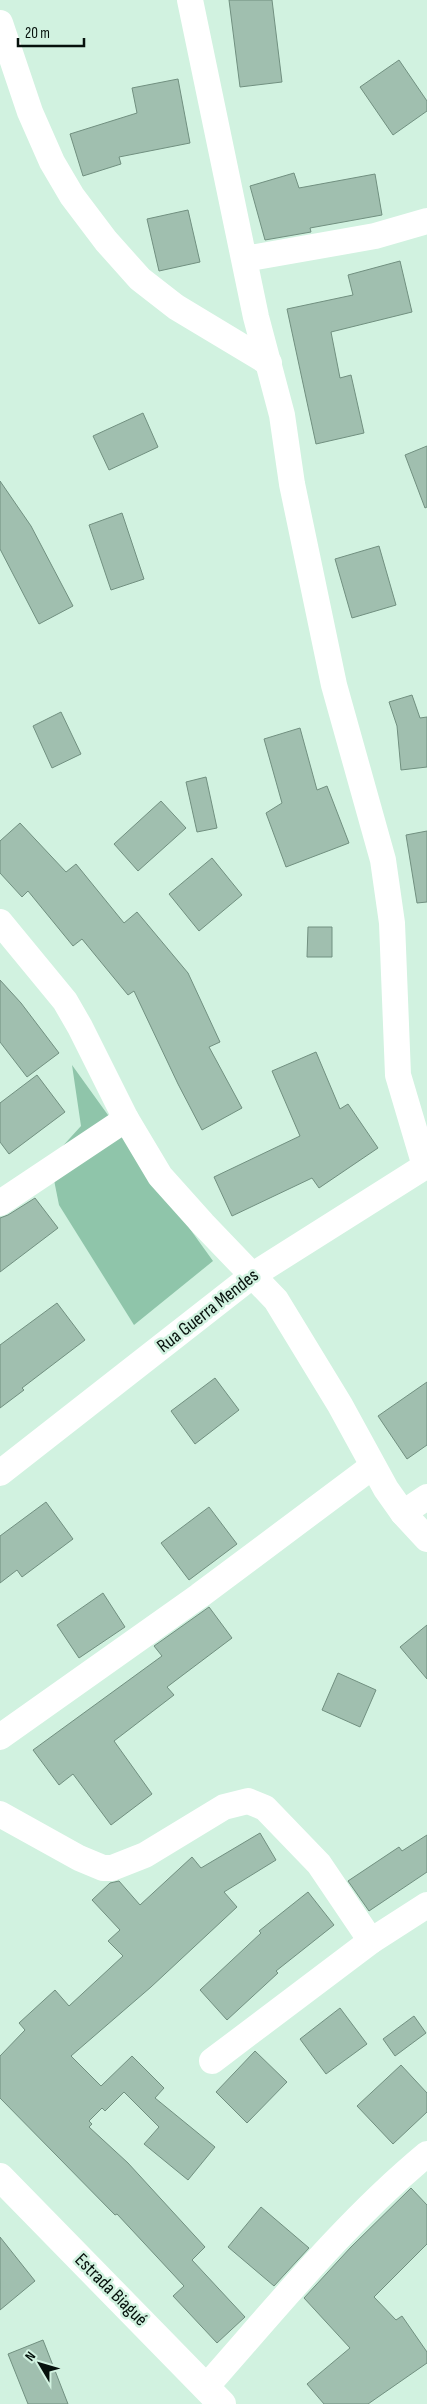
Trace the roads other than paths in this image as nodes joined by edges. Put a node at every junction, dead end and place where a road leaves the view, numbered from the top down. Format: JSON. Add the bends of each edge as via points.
{"nodes":[{"id":1,"x":190,"y":0,"type":"edge"},
{"id":2,"x":0,"y":23,"type":"edge"},
{"id":3,"x":427,"y":221,"type":"edge"},
{"id":4,"x":244,"y":259,"type":"junction"},
{"id":5,"x":269,"y":363,"type":"junction"},
{"id":6,"x":0,"y":922,"type":"edge"},
{"id":7,"x":126,"y":1119,"type":"junction"},
{"id":8,"x":426,"y":1165,"type":"edge"},
{"id":9,"x":0,"y":1203,"type":"edge"},
{"id":10,"x":253,"y":1275,"type":"junction"},
{"id":11,"x":373,"y":1466,"type":"junction"},
{"id":12,"x":0,"y":1473,"type":"edge"},
{"id":13,"x":427,"y":1497,"type":"edge"},
{"id":14,"x":403,"y":1513,"type":"junction"},
{"id":15,"x":427,"y":1539,"type":"edge"},
{"id":16,"x":0,"y":1737,"type":"edge"},
{"id":17,"x":0,"y":1814,"type":"edge"},
{"id":18,"x":427,"y":1905,"type":"edge"},
{"id":19,"x":371,"y":1941,"type":"junction"},
{"id":20,"x":212,"y":2060,"type":"dead end"},
{"id":21,"x":427,"y":2154,"type":"edge"},
{"id":22,"x":0,"y":2177,"type":"edge"},
{"id":23,"x":214,"y":2395,"type":"edge"}],
"edges":[{"from":1,"to":4,"type":"street"},
{"from":2,"to":5,"type":"street","via":[[30,112],[52,162],[72,196],[106,241],[140,279],[176,307]]},
{"from":3,"to":4,"type":"street","via":[[375,236]]},
{"from":4,"to":5,"type":"street"},
{"from":5,"to":8,"type":"street","via":[[334,685],[382,860],[392,923],[398,1075]]},
{"from":6,"to":7,"type":"street","via":[[65,1001]]},
{"from":7,"to":9,"type":"street"},
{"from":7,"to":10,"type":"street","via":[[160,1176]]},
{"from":8,"to":10,"type":"street","name":"Rua Guerra Mendes"},
{"from":10,"to":11,"type":"street","via":[[276,1300],[308,1350]]},
{"from":10,"to":12,"type":"street","name":"Rua Guerra Mendes"},
{"from":11,"to":14,"type":"street"},
{"from":11,"to":16,"type":"street","via":[[199,1596]]},
{"from":13,"to":14,"type":"street"},
{"from":14,"to":15,"type":"street"},
{"from":17,"to":19,"type":"street","via":[[80,1858],[103,1868],[112,1868],[145,1856],[224,1807],[248,1800],[266,1808],[319,1864]]},
{"from":18,"to":19,"type":"street"},
{"from":19,"to":20,"type":"street"},
{"from":21,"to":23,"type":"street","via":[[342,2236]]},
{"from":22,"to":23,"type":"main road","name":"Estrada Biagué"}]}
